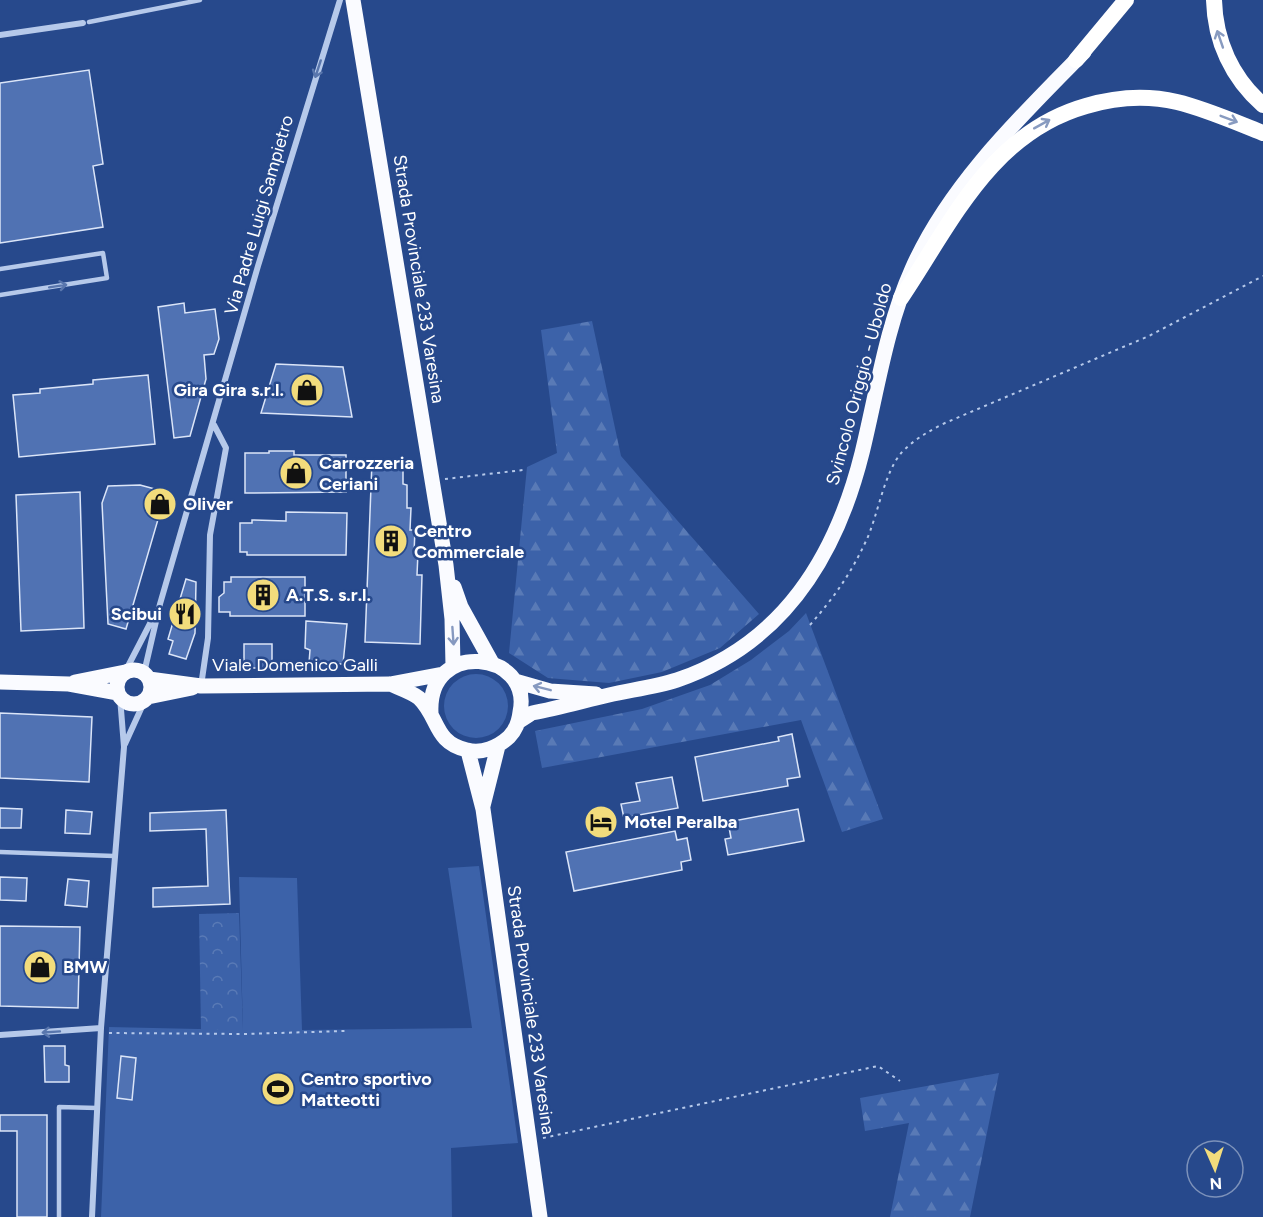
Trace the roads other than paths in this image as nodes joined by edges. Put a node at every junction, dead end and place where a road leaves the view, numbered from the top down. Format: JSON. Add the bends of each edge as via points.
{"nodes":[{"id":1,"x":200,"y":0,"type":"edge"},
{"id":2,"x":336,"y":0,"type":"edge"},
{"id":3,"x":1126,"y":0,"type":"edge"},
{"id":4,"x":1136,"y":0,"type":"edge"},
{"id":5,"x":1214,"y":0,"type":"edge"},
{"id":6,"x":351,"y":2,"type":"edge"},
{"id":7,"x":336,"y":14,"type":"junction"},
{"id":8,"x":86,"y":22,"type":"joint"},
{"id":9,"x":0,"y":35,"type":"edge"},
{"id":10,"x":1076,"y":60,"type":"junction"},
{"id":11,"x":1263,"y":105,"type":"edge"},
{"id":12,"x":1263,"y":133,"type":"edge"},
{"id":13,"x":0,"y":269,"type":"edge"},
{"id":14,"x":0,"y":295,"type":"edge"},
{"id":15,"x":901,"y":298,"type":"junction"},
{"id":16,"x":214,"y":425,"type":"junction"},
{"id":17,"x":446,"y":565,"type":"junction"},
{"id":18,"x":160,"y":604,"type":"junction"},
{"id":19,"x":492,"y":663,"type":"junction"},
{"id":20,"x":448,"y":670,"type":"junction"},
{"id":21,"x":125,"y":672,"type":"junction"},
{"id":22,"x":147,"y":676,"type":"junction"},
{"id":23,"x":514,"y":681,"type":"junction"},
{"id":24,"x":0,"y":682,"type":"edge"},
{"id":25,"x":69,"y":684,"type":"junction"},
{"id":26,"x":390,"y":684,"type":"junction"},
{"id":27,"x":201,"y":686,"type":"junction"},
{"id":28,"x":119,"y":695,"type":"junction"},
{"id":29,"x":611,"y":695,"type":"junction"},
{"id":30,"x":146,"y":698,"type":"junction"},
{"id":31,"x":430,"y":713,"type":"junction"},
{"id":32,"x":518,"y":722,"type":"junction"},
{"id":33,"x":498,"y":746,"type":"junction"},
{"id":34,"x":124,"y":747,"type":"junction"},
{"id":35,"x":468,"y":751,"type":"junction"},
{"id":36,"x":483,"y":808,"type":"junction"},
{"id":37,"x":0,"y":852,"type":"edge"},
{"id":38,"x":114,"y":856,"type":"junction"},
{"id":39,"x":101,"y":1028,"type":"junction"},
{"id":40,"x":0,"y":1035,"type":"edge"},
{"id":41,"x":98,"y":1108,"type":"junction"},
{"id":42,"x":59,"y":1217,"type":"edge"},
{"id":43,"x":92,"y":1217,"type":"edge"},
{"id":44,"x":540,"y":1217,"type":"edge"}],
"edges":[{"from":1,"to":8,"type":"lane"},
{"from":2,"to":7,"type":"street","name":"Via Padre Luigi Sampietro"},
{"from":3,"to":10,"type":"highway"},
{"from":4,"to":10,"type":"main road","name":"Svincolo Origgio - Uboldo"},
{"from":11,"to":5,"type":"highway","one_way":true,"via":[[1239,77],[1223,49],[1214,20]]},
{"from":6,"to":7,"type":"street","name":"Via Padre Luigi Sampietro"},
{"from":6,"to":17,"type":"main road","name":"Strada Provinciale 233 Varesina"},
{"from":7,"to":16,"type":"street","name":"Via Padre Luigi Sampietro","one_way":true,"via":[[258,266]]},
{"from":8,"to":9,"type":"street"},
{"from":10,"to":15,"type":"main road","name":"Svincolo Origgio - Uboldo","via":[[959,189],[922,248]]},
{"from":15,"to":12,"type":"highway","one_way":true,"via":[[946,223],[980,178],[1024,135],[1059,115],[1100,102],[1149,97],[1177,102]]},
{"from":14,"to":13,"type":"lane","one_way":true,"via":[[107,278],[103,253]]},
{"from":15,"to":29,"type":"main road","name":"Svincolo Origgio - Uboldo","via":[[855,482],[837,530],[812,576],[780,616],[736,653],[676,680]]},
{"from":16,"to":18,"type":"street","name":"Via Padre Luigi Sampietro"},
{"from":16,"to":27,"type":"street","via":[[226,448],[210,535],[208,639]]},
{"from":17,"to":19,"type":"main road","name":"Strada Provinciale 233 Varesina","via":[[461,607]]},
{"from":17,"to":20,"type":"main road","name":"Strada Provinciale 233 Varesina","one_way":true,"via":[[452,629]]},
{"from":18,"to":21,"type":"street","name":"Via Padre Luigi Sampietro"},
{"from":18,"to":22,"type":"street","name":"Via Padre Luigi Sampietro"},
{"from":19,"to":20,"type":"main road","via":[[477,660]]},
{"from":19,"to":23,"type":"main road"},
{"from":20,"to":26,"type":"main road","name":"Viale Domenico Galli"},
{"from":20,"to":31,"type":"main road","via":[[434,687]]},
{"from":21,"to":22,"type":"main road","via":[[135,670]]},
{"from":21,"to":25,"type":"main road"},
{"from":21,"to":28,"type":"main road","via":[[119,679]]},
{"from":22,"to":27,"type":"main road","name":"Viale Domenico Galli"},
{"from":22,"to":30,"type":"main road","via":[[151,688]]},
{"from":29,"to":23,"type":"main road","name":"Svincolo Origgio - Uboldo","one_way":true,"via":[[550,691]]},
{"from":23,"to":32,"type":"main road","via":[[520,696]]},
{"from":24,"to":25,"type":"main road"},
{"from":25,"to":28,"type":"main road"},
{"from":26,"to":27,"type":"main road","name":"Viale Domenico Galli"},
{"from":26,"to":31,"type":"main road","name":"Viale Domenico Galli","via":[[419,698]]},
{"from":27,"to":30,"type":"main road","name":"Viale Domenico Galli"},
{"from":28,"to":30,"type":"main road","via":[[130,703]]},
{"from":28,"to":34,"type":"street"},
{"from":29,"to":32,"type":"main road","name":"Svincolo Origgio - Uboldo","via":[[532,713]]},
{"from":30,"to":34,"type":"street"},
{"from":31,"to":35,"type":"main road","via":[[436,729],[447,741]]},
{"from":32,"to":33,"type":"main road"},
{"from":33,"to":35,"type":"main road"},
{"from":33,"to":36,"type":"main road","name":"Strada Provinciale 233 Varesina"},
{"from":34,"to":38,"type":"street"},
{"from":35,"to":36,"type":"main road","name":"Strada Provinciale 233 Varesina"},
{"from":36,"to":44,"type":"main road","name":"Strada Provinciale 233 Varesina"},
{"from":37,"to":38,"type":"lane"},
{"from":38,"to":39,"type":"street"},
{"from":39,"to":40,"type":"street","one_way":true},
{"from":39,"to":41,"type":"street"},
{"from":41,"to":42,"type":"lane","via":[[59,1107]]},
{"from":41,"to":43,"type":"street"}]}
